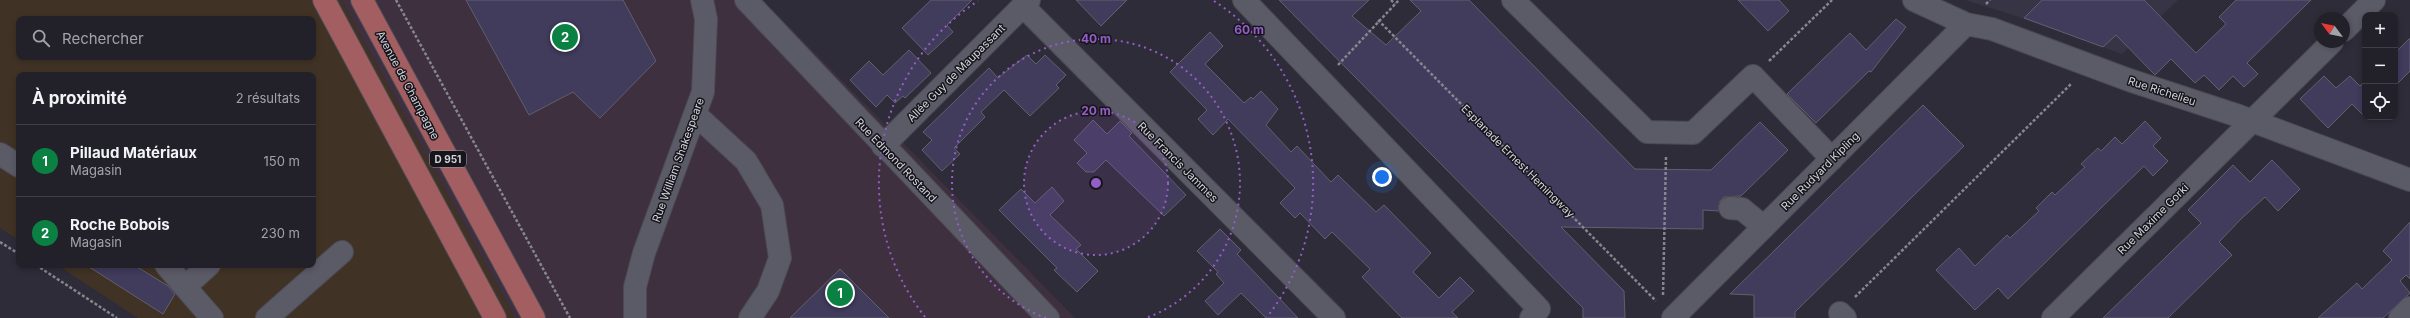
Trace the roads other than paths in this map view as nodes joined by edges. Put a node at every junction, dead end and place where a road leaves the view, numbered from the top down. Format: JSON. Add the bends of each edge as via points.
{"nodes":[{"id":1,"x":324,"y":0,"type":"edge"},
{"id":2,"x":362,"y":0,"type":"edge"},
{"id":3,"x":702,"y":0,"type":"edge"},
{"id":4,"x":746,"y":0,"type":"edge"},
{"id":5,"x":1244,"y":0,"type":"edge"},
{"id":6,"x":1513,"y":0,"type":"edge"},
{"id":7,"x":1914,"y":0,"type":"edge"},
{"id":8,"x":2374,"y":0,"type":"edge"},
{"id":9,"x":1026,"y":3,"type":"edge"},
{"id":10,"x":1966,"y":24,"type":"junction"},
{"id":11,"x":2350,"y":24,"type":"edge"},
{"id":12,"x":2326,"y":48,"type":"edge"},
{"id":13,"x":695,"y":114,"type":"junction"},
{"id":14,"x":2251,"y":122,"type":"junction"},
{"id":15,"x":883,"y":146,"type":"junction"},
{"id":16,"x":0,"y":154,"type":"edge"},
{"id":17,"x":1832,"y":159,"type":"junction"},
{"id":18,"x":16,"y":164,"type":"edge"},
{"id":19,"x":2410,"y":180,"type":"edge"},
{"id":20,"x":1730,"y":208,"type":"dead end"},
{"id":21,"x":1764,"y":227,"type":"junction"},
{"id":22,"x":342,"y":252,"type":"dead end"},
{"id":23,"x":169,"y":268,"type":"edge"},
{"id":24,"x":206,"y":268,"type":"edge"},
{"id":25,"x":185,"y":287,"type":"junction"},
{"id":26,"x":2410,"y":308,"type":"edge"},
{"id":27,"x":2055,"y":317,"type":"edge"},
{"id":28,"x":212,"y":318,"type":"edge"},
{"id":29,"x":267,"y":318,"type":"edge"},
{"id":30,"x":495,"y":318,"type":"edge"},
{"id":31,"x":534,"y":318,"type":"edge"},
{"id":32,"x":635,"y":318,"type":"edge"},
{"id":33,"x":750,"y":318,"type":"edge"},
{"id":34,"x":1048,"y":318,"type":"edge"},
{"id":35,"x":1334,"y":318,"type":"edge"},
{"id":36,"x":1531,"y":318,"type":"edge"},
{"id":37,"x":1674,"y":318,"type":"edge"},
{"id":38,"x":2400,"y":318,"type":"edge"}],
"edges":[{"from":1,"to":30,"type":"main road","number":"D 951"},
{"from":2,"to":31,"type":"main road","name":"Avenue de Champagne","number":"D 951"},
{"from":3,"to":13,"type":"street","name":"Rue William Shakespeare","via":[[706,19],[703,92]]},
{"from":4,"to":15,"type":"street","name":"Rue Edmond Rostand"},
{"from":5,"to":36,"type":"street","via":[[1539,309]]},
{"from":6,"to":17,"type":"street","via":[[1647,132],[1693,133],[1753,76]]},
{"from":7,"to":10,"type":"street","name":"Rue Richelieu"},
{"from":8,"to":11,"type":"street"},
{"from":9,"to":15,"type":"street","name":"Allée Guy de Maupassant"},
{"from":9,"to":35,"type":"street","name":"Rue Francis Jammes"},
{"from":10,"to":14,"type":"street","name":"Rue Richelieu","via":[[1992,29]]},
{"from":10,"to":17,"type":"street","name":"Rue Rudyard Kipling"},
{"from":12,"to":14,"type":"street","name":"Rue Maxime Gorki"},
{"from":13,"to":32,"type":"street","name":"Rue William Shakespeare","via":[[644,253],[635,287]]},
{"from":13,"to":33,"type":"street","via":[[746,160],[772,205],[780,258],[768,291]]},
{"from":14,"to":19,"type":"street","name":"Rue Richelieu"},
{"from":14,"to":27,"type":"street","name":"Rue Maxime Gorki"},
{"from":15,"to":34,"type":"street","name":"Rue Edmond Rostand"},
{"from":16,"to":18,"type":"street"},
{"from":17,"to":21,"type":"street","name":"Rue Rudyard Kipling"},
{"from":20,"to":21,"type":"street","via":[[1742,209]]},
{"from":21,"to":37,"type":"street","name":"Rue Rudyard Kipling"},
{"from":22,"to":29,"type":"street"},
{"from":23,"to":25,"type":"street"},
{"from":24,"to":25,"type":"street"},
{"from":25,"to":28,"type":"street"},
{"from":26,"to":38,"type":"street"}]}
